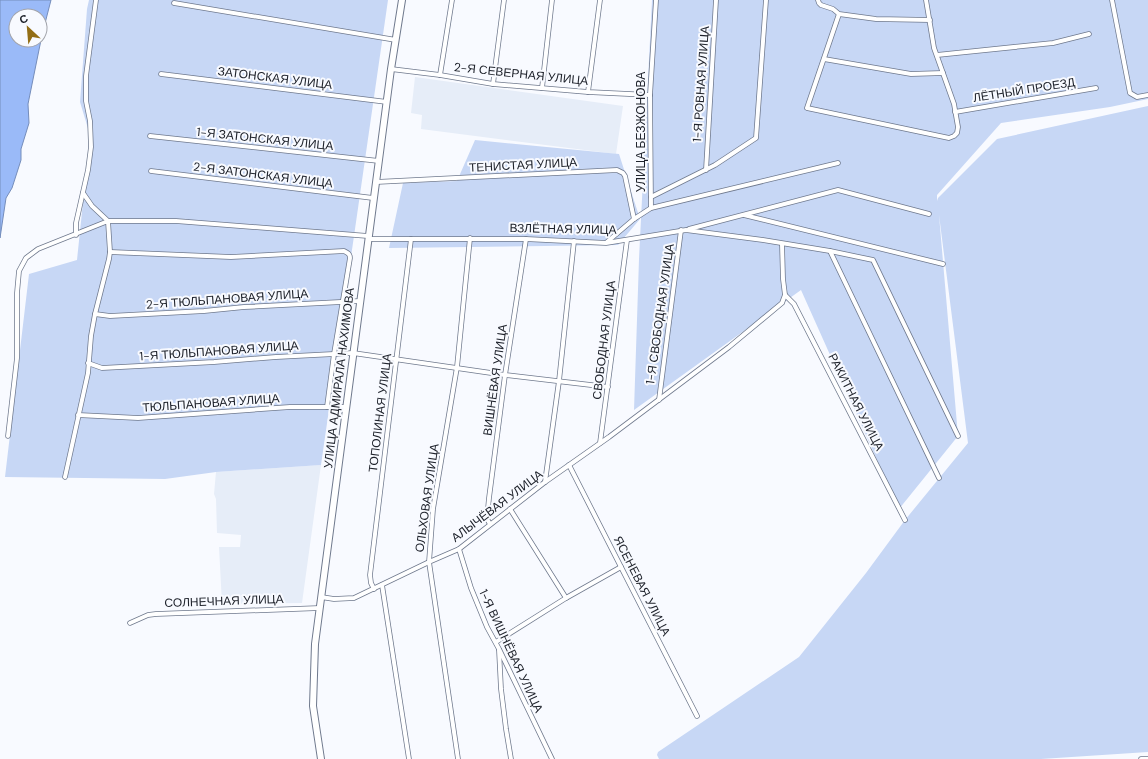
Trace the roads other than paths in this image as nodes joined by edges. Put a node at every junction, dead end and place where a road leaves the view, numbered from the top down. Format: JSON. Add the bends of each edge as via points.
{"nodes":[{"id":1,"x":96,"y":0,"type":"edge"},
{"id":2,"x":402,"y":0,"type":"edge"},
{"id":3,"x":452,"y":0,"type":"edge"},
{"id":4,"x":504,"y":0,"type":"edge"},
{"id":5,"x":552,"y":0,"type":"edge"},
{"id":6,"x":600,"y":0,"type":"edge"},
{"id":7,"x":656,"y":0,"type":"edge"},
{"id":8,"x":716,"y":0,"type":"edge"},
{"id":9,"x":766,"y":0,"type":"edge"},
{"id":10,"x":926,"y":0,"type":"edge"},
{"id":11,"x":1112,"y":0,"type":"edge"},
{"id":12,"x":818,"y":1,"type":"edge"},
{"id":13,"x":174,"y":3,"type":"dead end"},
{"id":14,"x":839,"y":14,"type":"junction"},
{"id":15,"x":930,"y":20,"type":"junction"},
{"id":16,"x":1089,"y":34,"type":"dead end"},
{"id":17,"x":396,"y":40,"type":"junction"},
{"id":18,"x":937,"y":55,"type":"junction"},
{"id":19,"x":824,"y":59,"type":"junction"},
{"id":20,"x":391,"y":69,"type":"junction"},
{"id":21,"x":943,"y":73,"type":"junction"},
{"id":22,"x":161,"y":74,"type":"dead end"},
{"id":23,"x":440,"y":75,"type":"junction"},
{"id":24,"x":493,"y":84,"type":"junction"},
{"id":25,"x":542,"y":88,"type":"junction"},
{"id":26,"x":1096,"y":88,"type":"dead end"},
{"id":27,"x":588,"y":92,"type":"junction"},
{"id":28,"x":650,"y":95,"type":"junction"},
{"id":29,"x":1148,"y":95,"type":"edge"},
{"id":30,"x":387,"y":102,"type":"junction"},
{"id":31,"x":955,"y":112,"type":"junction"},
{"id":32,"x":150,"y":136,"type":"dead end"},
{"id":33,"x":379,"y":161,"type":"junction"},
{"id":34,"x":838,"y":163,"type":"dead end"},
{"id":35,"x":706,"y":170,"type":"junction"},
{"id":36,"x":151,"y":172,"type":"dead end"},
{"id":37,"x":376,"y":182,"type":"junction"},
{"id":38,"x":83,"y":193,"type":"junction"},
{"id":39,"x":373,"y":198,"type":"junction"},
{"id":40,"x":651,"y":198,"type":"junction"},
{"id":41,"x":651,"y":208,"type":"junction"},
{"id":42,"x":929,"y":214,"type":"dead end"},
{"id":43,"x":744,"y":215,"type":"junction"},
{"id":44,"x":634,"y":219,"type":"junction"},
{"id":45,"x":108,"y":221,"type":"junction"},
{"id":46,"x":684,"y":230,"type":"junction"},
{"id":47,"x":76,"y":234,"type":"junction"},
{"id":48,"x":368,"y":238,"type":"junction"},
{"id":49,"x":470,"y":238,"type":"junction"},
{"id":50,"x":411,"y":239,"type":"junction"},
{"id":51,"x":526,"y":239,"type":"junction"},
{"id":52,"x":627,"y":240,"type":"junction"},
{"id":53,"x":574,"y":241,"type":"junction"},
{"id":54,"x":606,"y":243,"type":"junction"},
{"id":55,"x":782,"y":244,"type":"junction"},
{"id":56,"x":830,"y":251,"type":"junction"},
{"id":57,"x":110,"y":252,"type":"junction"},
{"id":58,"x":943,"y":264,"type":"dead end"},
{"id":59,"x":785,"y":295,"type":"junction"},
{"id":60,"x":360,"y":301,"type":"junction"},
{"id":61,"x":343,"y":302,"type":"junction"},
{"id":62,"x":95,"y":314,"type":"junction"},
{"id":63,"x":334,"y":354,"type":"junction"},
{"id":64,"x":353,"y":354,"type":"junction"},
{"id":65,"x":396,"y":359,"type":"junction"},
{"id":66,"x":88,"y":363,"type":"junction"},
{"id":67,"x":457,"y":367,"type":"junction"},
{"id":68,"x":505,"y":375,"type":"junction"},
{"id":69,"x":559,"y":381,"type":"junction"},
{"id":70,"x":608,"y":387,"type":"junction"},
{"id":71,"x":658,"y":400,"type":"junction"},
{"id":72,"x":327,"y":407,"type":"junction"},
{"id":73,"x":346,"y":407,"type":"junction"},
{"id":74,"x":78,"y":415,"type":"junction"},
{"id":75,"x":8,"y":436,"type":"dead end"},
{"id":76,"x":958,"y":436,"type":"dead end"},
{"id":77,"x":600,"y":443,"type":"junction"},
{"id":78,"x":569,"y":465,"type":"junction"},
{"id":79,"x":65,"y":477,"type":"dead end"},
{"id":80,"x":939,"y":478,"type":"dead end"},
{"id":81,"x":544,"y":482,"type":"junction"},
{"id":82,"x":510,"y":509,"type":"junction"},
{"id":83,"x":905,"y":520,"type":"dead end"},
{"id":84,"x":490,"y":524,"type":"junction"},
{"id":85,"x":459,"y":549,"type":"junction"},
{"id":86,"x":429,"y":562,"type":"junction"},
{"id":87,"x":621,"y":567,"type":"junction"},
{"id":88,"x":382,"y":585,"type":"junction"},
{"id":89,"x":374,"y":589,"type":"junction"},
{"id":90,"x":321,"y":597,"type":"junction"},
{"id":91,"x":566,"y":598,"type":"junction"},
{"id":92,"x":320,"y":608,"type":"junction"},
{"id":93,"x":130,"y":623,"type":"dead end"},
{"id":94,"x":496,"y":642,"type":"junction"},
{"id":95,"x":499,"y":648,"type":"junction"},
{"id":96,"x":697,"y":716,"type":"dead end"},
{"id":97,"x":321,"y":759,"type":"edge"},
{"id":98,"x":409,"y":759,"type":"edge"},
{"id":99,"x":458,"y":759,"type":"edge"},
{"id":100,"x":511,"y":759,"type":"edge"},
{"id":101,"x":552,"y":759,"type":"edge"},
{"id":102,"x":1141,"y":759,"type":"edge"},
{"id":103,"x":1148,"y":759,"type":"edge"}],
"edges":[{"from":1,"to":38,"type":"street","via":[[86,76],[86,101],[92,147]]},
{"from":2,"to":17,"type":"main road","name":"УЛИЦА АДМИРАЛА НАХИМОВА"},
{"from":3,"to":23,"type":"street"},
{"from":4,"to":24,"type":"street"},
{"from":5,"to":25,"type":"street"},
{"from":6,"to":27,"type":"street"},
{"from":7,"to":28,"type":"street","name":"УЛИЦА БЕЗЖОНОВА"},
{"from":8,"to":35,"type":"street","name":"1-Я РОВНАЯ УЛИЦА"},
{"from":9,"to":35,"type":"street","via":[[756,138]]},
{"from":10,"to":15,"type":"street"},
{"from":11,"to":29,"type":"street","via":[[1130,93],[1136,97]]},
{"from":12,"to":14,"type":"street"},
{"from":13,"to":17,"type":"street"},
{"from":14,"to":15,"type":"street","via":[[876,19]]},
{"from":14,"to":19,"type":"street"},
{"from":15,"to":18,"type":"street"},
{"from":16,"to":18,"type":"street","via":[[1053,43]]},
{"from":17,"to":20,"type":"main road","name":"УЛИЦА АДМИРАЛА НАХИМОВА"},
{"from":18,"to":21,"type":"street"},
{"from":19,"to":21,"type":"street","via":[[911,74]]},
{"from":19,"to":31,"type":"street","via":[[807,108],[949,138],[957,134],[958,130]]},
{"from":20,"to":23,"type":"street","name":"2-Я СЕВЕРНАЯ УЛИЦА"},
{"from":20,"to":30,"type":"main road","name":"УЛИЦА АДМИРАЛА НАХИМОВА"},
{"from":21,"to":31,"type":"street"},
{"from":22,"to":30,"type":"street","name":"ЗАТОНСКАЯ УЛИЦА"},
{"from":23,"to":24,"type":"street","name":"2-Я СЕВЕРНАЯ УЛИЦА"},
{"from":24,"to":25,"type":"street","name":"2-Я СЕВЕРНАЯ УЛИЦА"},
{"from":25,"to":27,"type":"street","name":"2-Я СЕВЕРНАЯ УЛИЦА"},
{"from":26,"to":31,"type":"street","name":"ЛЁТНЫЙ ПРОЕЗД"},
{"from":27,"to":28,"type":"street","name":"2-Я СЕВЕРНАЯ УЛИЦА"},
{"from":28,"to":40,"type":"street","name":"УЛИЦА БЕЗЖОНОВА"},
{"from":30,"to":33,"type":"main road","name":"УЛИЦА АДМИРАЛА НАХИМОВА"},
{"from":32,"to":33,"type":"street","name":"1-Я ЗАТОНСКАЯ УЛИЦА"},
{"from":33,"to":37,"type":"main road","name":"УЛИЦА АДМИРАЛА НАХИМОВА"},
{"from":34,"to":41,"type":"street"},
{"from":35,"to":40,"type":"street"},
{"from":36,"to":39,"type":"street","name":"2-Я ЗАТОНСКАЯ УЛИЦА"},
{"from":37,"to":39,"type":"main road","name":"УЛИЦА АДМИРАЛА НАХИМОВА"},
{"from":37,"to":44,"type":"street","name":"ТЕНИСТАЯ УЛИЦА","via":[[617,170],[625,176]]},
{"from":38,"to":45,"type":"street"},
{"from":38,"to":47,"type":"street"},
{"from":39,"to":48,"type":"main road","name":"УЛИЦА АДМИРАЛА НАХИМОВА"},
{"from":40,"to":41,"type":"street","name":"УЛИЦА БЕЗЖОНОВА"},
{"from":41,"to":44,"type":"street","name":"УЛИЦА БЕЗЖОНОВА"},
{"from":42,"to":43,"type":"street","via":[[838,190]]},
{"from":43,"to":46,"type":"street"},
{"from":43,"to":58,"type":"street"},
{"from":44,"to":54,"type":"street","name":"УЛИЦА БЕЗЖОНОВА"},
{"from":45,"to":47,"type":"street"},
{"from":45,"to":48,"type":"street","name":"ВЗЛЁТНАЯ УЛИЦА","via":[[176,221]]},
{"from":45,"to":57,"type":"street"},
{"from":46,"to":52,"type":"street","name":"ВЗЛЁТНАЯ УЛИЦА"},
{"from":46,"to":55,"type":"street","name":"ВЗЛЁТНАЯ УЛИЦА"},
{"from":46,"to":71,"type":"street","name":"1-Я СВОБОДНАЯ УЛИЦА"},
{"from":47,"to":75,"type":"street","via":[[32,253],[19,271],[17,358]]},
{"from":48,"to":50,"type":"street","name":"ВЗЛЁТНАЯ УЛИЦА"},
{"from":48,"to":60,"type":"main road","name":"УЛИЦА АДМИРАЛА НАХИМОВА"},
{"from":49,"to":50,"type":"street","name":"ВЗЛЁТНАЯ УЛИЦА"},
{"from":49,"to":51,"type":"street","name":"ВЗЛЁТНАЯ УЛИЦА"},
{"from":49,"to":67,"type":"street","name":"ОЛЬХОВАЯ УЛИЦА"},
{"from":50,"to":65,"type":"street","name":"ТОПОЛИНАЯ УЛИЦА"},
{"from":51,"to":53,"type":"street","name":"ВЗЛЁТНАЯ УЛИЦА"},
{"from":51,"to":68,"type":"street","name":"ВИШНЁВАЯ УЛИЦА"},
{"from":52,"to":54,"type":"street","name":"ВЗЛЁТНАЯ УЛИЦА"},
{"from":52,"to":70,"type":"street","name":"СВОБОДНАЯ УЛИЦА"},
{"from":53,"to":54,"type":"street","name":"ВЗЛЁТНАЯ УЛИЦА"},
{"from":53,"to":69,"type":"street"},
{"from":55,"to":56,"type":"street","name":"ВЗЛЁТНАЯ УЛИЦА"},
{"from":55,"to":59,"type":"street"},
{"from":56,"to":76,"type":"street","name":"ВЗЛЁТНАЯ УЛИЦА","via":[[874,260]]},
{"from":56,"to":80,"type":"street"},
{"from":57,"to":61,"type":"street","via":[[231,256],[344,251],[350,258]]},
{"from":57,"to":62,"type":"street"},
{"from":59,"to":71,"type":"street","name":"АЛЫЧЁВАЯ УЛИЦА","via":[[780,305]]},
{"from":59,"to":83,"type":"street","name":"РАКИТНАЯ УЛИЦА","via":[[794,304]]},
{"from":60,"to":61,"type":"street","name":"2-Я ТЮЛЬПАНОВАЯ УЛИЦА"},
{"from":60,"to":64,"type":"main road","name":"УЛИЦА АДМИРАЛА НАХИМОВА"},
{"from":61,"to":62,"type":"street","name":"2-Я ТЮЛЬПАНОВАЯ УЛИЦА","via":[[244,306],[204,312],[110,316]]},
{"from":61,"to":63,"type":"street"},
{"from":62,"to":66,"type":"street"},
{"from":63,"to":64,"type":"street","name":"1-Я ТЮЛЬПАНОВАЯ УЛИЦА"},
{"from":63,"to":66,"type":"street","name":"1-Я ТЮЛЬПАНОВАЯ УЛИЦА","via":[[102,368]]},
{"from":63,"to":72,"type":"street"},
{"from":64,"to":65,"type":"street","name":"1-Я ТЮЛЬПАНОВАЯ УЛИЦА"},
{"from":64,"to":73,"type":"main road","name":"УЛИЦА АДМИРАЛА НАХИМОВА"},
{"from":65,"to":67,"type":"street","name":"1-Я ТЮЛЬПАНОВАЯ УЛИЦА"},
{"from":65,"to":89,"type":"street","name":"ТОПОЛИНАЯ УЛИЦА","via":[[370,575]]},
{"from":66,"to":74,"type":"street"},
{"from":67,"to":68,"type":"street","name":"1-Я ТЮЛЬПАНОВАЯ УЛИЦА"},
{"from":67,"to":86,"type":"street","name":"ОЛЬХОВАЯ УЛИЦА","via":[[433,509]]},
{"from":68,"to":69,"type":"street","name":"1-Я ТЮЛЬПАНОВАЯ УЛИЦА"},
{"from":68,"to":84,"type":"street","name":"ВИШНЁВАЯ УЛИЦА","via":[[489,498],[487,519]]},
{"from":69,"to":70,"type":"street","name":"1-Я ТЮЛЬПАНОВАЯ УЛИЦА"},
{"from":69,"to":81,"type":"street"},
{"from":70,"to":77,"type":"street","name":"СВОБОДНАЯ УЛИЦА"},
{"from":71,"to":77,"type":"street","name":"АЛЫЧЁВАЯ УЛИЦА"},
{"from":72,"to":73,"type":"street","name":"ТЮЛЬПАНОВАЯ УЛИЦА"},
{"from":72,"to":74,"type":"street","name":"ТЮЛЬПАНОВАЯ УЛИЦА","via":[[290,407],[138,418]]},
{"from":73,"to":90,"type":"main road","name":"УЛИЦА АДМИРАЛА НАХИМОВА"},
{"from":74,"to":79,"type":"street"},
{"from":77,"to":78,"type":"street","name":"АЛЫЧЁВАЯ УЛИЦА"},
{"from":78,"to":81,"type":"street","name":"АЛЫЧЁВАЯ УЛИЦА"},
{"from":78,"to":87,"type":"street","name":"ЯСЕНЕВАЯ УЛИЦА"},
{"from":81,"to":82,"type":"street","name":"АЛЫЧЁВАЯ УЛИЦА"},
{"from":82,"to":84,"type":"street","name":"АЛЫЧЁВАЯ УЛИЦА"},
{"from":82,"to":91,"type":"street"},
{"from":84,"to":85,"type":"street","name":"АЛЫЧЁВАЯ УЛИЦА"},
{"from":85,"to":86,"type":"street","name":"АЛЫЧЁВАЯ УЛИЦА"},
{"from":85,"to":94,"type":"street","name":"1-Я ВИШНЁВАЯ УЛИЦА","via":[[471,588]]},
{"from":86,"to":88,"type":"street","name":"АЛЫЧЁВАЯ УЛИЦА"},
{"from":86,"to":99,"type":"street","name":"ОЛЬХОВАЯ УЛИЦА"},
{"from":87,"to":91,"type":"street"},
{"from":87,"to":96,"type":"street","name":"ЯСЕНЕВАЯ УЛИЦА"},
{"from":88,"to":89,"type":"street","name":"АЛЫЧЁВАЯ УЛИЦА"},
{"from":88,"to":98,"type":"street"},
{"from":89,"to":90,"type":"street","name":"АЛЫЧЁВАЯ УЛИЦА","via":[[354,598]]},
{"from":90,"to":92,"type":"main road","name":"УЛИЦА АДМИРАЛА НАХИМОВА"},
{"from":91,"to":94,"type":"street"},
{"from":92,"to":93,"type":"street","name":"СОЛНЕЧНАЯ УЛИЦА","via":[[156,614]]},
{"from":92,"to":97,"type":"main road","name":"УЛИЦА АДМИРАЛА НАХИМОВА","via":[[315,644],[313,706]]},
{"from":94,"to":95,"type":"street","name":"1-Я ВИШНЁВАЯ УЛИЦА"},
{"from":95,"to":100,"type":"street","via":[[501,689]]},
{"from":95,"to":101,"type":"street","name":"1-Я ВИШНЁВАЯ УЛИЦА"},
{"from":102,"to":103,"type":"street"}]}
